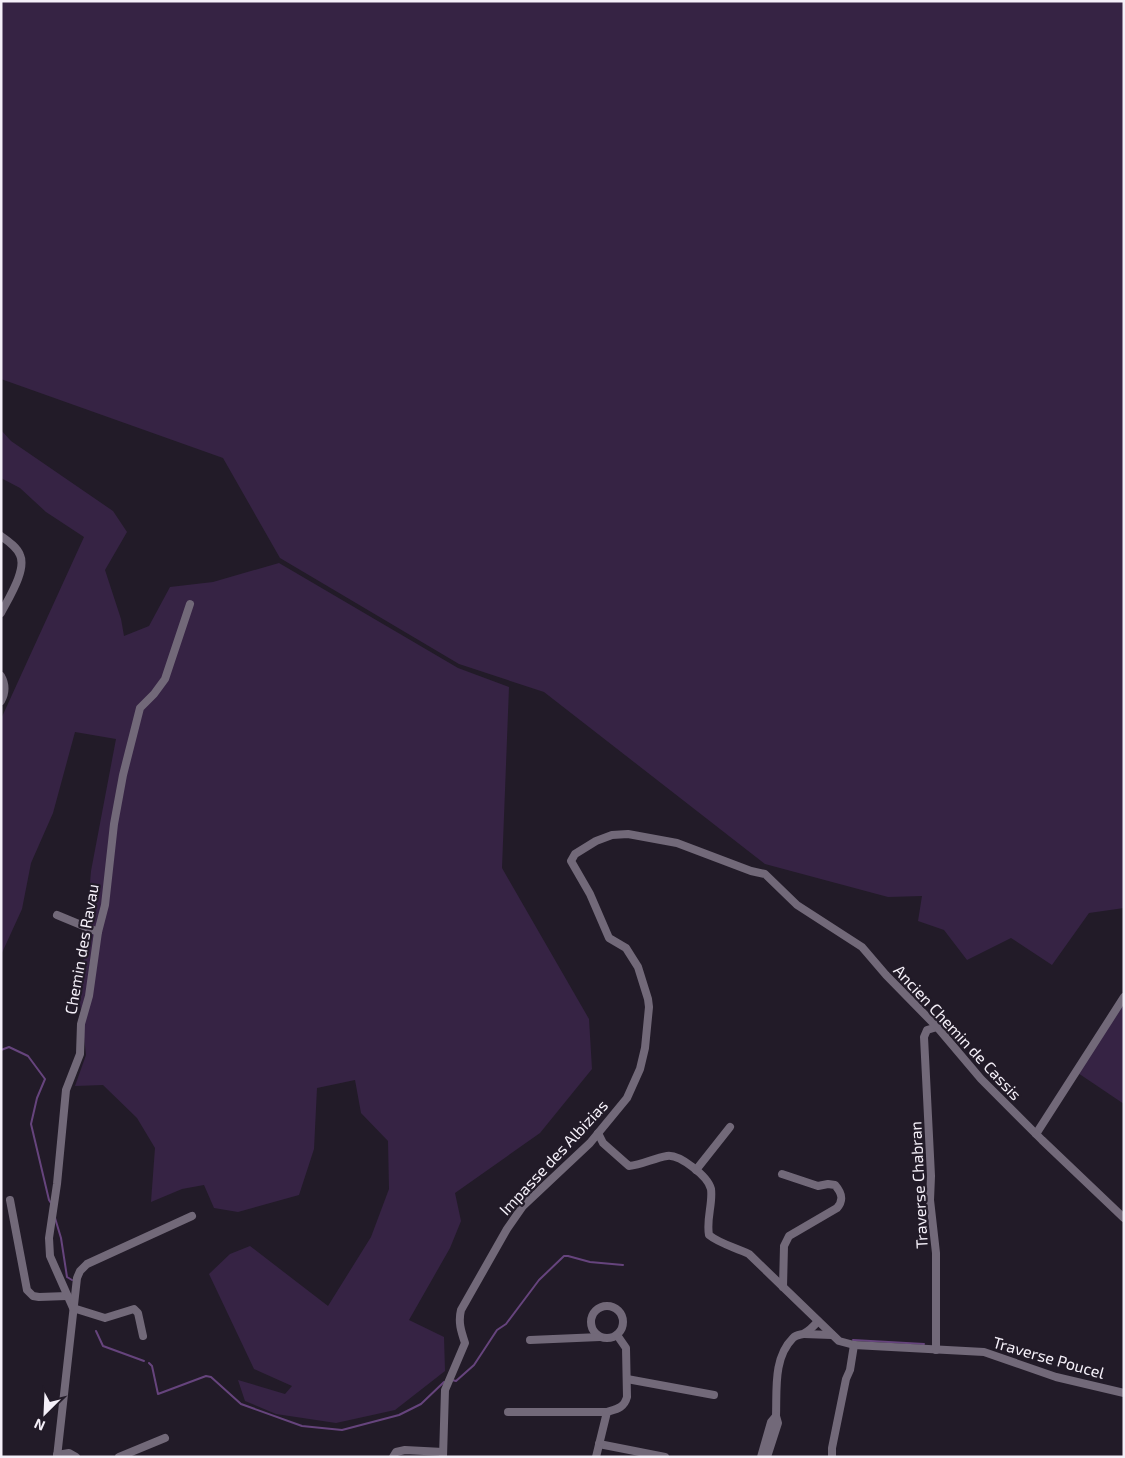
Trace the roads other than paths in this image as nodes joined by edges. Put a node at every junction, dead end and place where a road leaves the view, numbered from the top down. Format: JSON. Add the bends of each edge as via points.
{"nodes":[{"id":1,"x":1,"y":536,"type":"edge"},
{"id":2,"x":190,"y":604,"type":"dead end"},
{"id":3,"x":1,"y":613,"type":"edge"},
{"id":4,"x":1,"y":676,"type":"edge"},
{"id":5,"x":1,"y":701,"type":"edge"},
{"id":6,"x":765,"y":874,"type":"joint"},
{"id":7,"x":57,"y":915,"type":"dead end"},
{"id":8,"x":98,"y":932,"type":"junction"},
{"id":9,"x":1124,"y":997,"type":"edge"},
{"id":10,"x":937,"y":1027,"type":"junction"},
{"id":11,"x":730,"y":1127,"type":"dead end"},
{"id":12,"x":598,"y":1133,"type":"junction"},
{"id":13,"x":1036,"y":1134,"type":"junction"},
{"id":14,"x":696,"y":1170,"type":"junction"},
{"id":15,"x":782,"y":1174,"type":"dead end"},
{"id":16,"x":10,"y":1200,"type":"dead end"},
{"id":17,"x":192,"y":1216,"type":"dead end"},
{"id":18,"x":1124,"y":1218,"type":"edge"},
{"id":19,"x":783,"y":1286,"type":"junction"},
{"id":20,"x":67,"y":1296,"type":"junction"},
{"id":21,"x":73,"y":1308,"type":"junction"},
{"id":22,"x":818,"y":1321,"type":"junction"},
{"id":23,"x":803,"y":1334,"type":"junction"},
{"id":24,"x":617,"y":1335,"type":"junction"},
{"id":25,"x":832,"y":1335,"type":"junction"},
{"id":26,"x":143,"y":1336,"type":"dead end"},
{"id":27,"x":600,"y":1337,"type":"junction"},
{"id":28,"x":530,"y":1340,"type":"dead end"},
{"id":29,"x":854,"y":1345,"type":"junction"},
{"id":30,"x":936,"y":1350,"type":"junction"},
{"id":31,"x":627,"y":1380,"type":"junction"},
{"id":32,"x":1124,"y":1393,"type":"edge"},
{"id":33,"x":714,"y":1396,"type":"dead end"},
{"id":34,"x":508,"y":1412,"type":"dead end"},
{"id":35,"x":607,"y":1412,"type":"junction"},
{"id":36,"x":776,"y":1416,"type":"junction"},
{"id":37,"x":165,"y":1438,"type":"dead end"},
{"id":38,"x":599,"y":1444,"type":"junction"},
{"id":39,"x":443,"y":1454,"type":"edge"},
{"id":40,"x":57,"y":1456,"type":"edge"},
{"id":41,"x":76,"y":1457,"type":"edge"},
{"id":42,"x":119,"y":1457,"type":"edge"},
{"id":43,"x":393,"y":1457,"type":"edge"},
{"id":44,"x":596,"y":1457,"type":"edge"},
{"id":45,"x":665,"y":1457,"type":"edge"},
{"id":46,"x":761,"y":1457,"type":"edge"},
{"id":47,"x":767,"y":1457,"type":"edge"},
{"id":48,"x":832,"y":1457,"type":"edge"}],
"edges":[{"from":1,"to":3,"type":"street","via":[[20,555],[22,563]]},
{"from":2,"to":8,"type":"street","name":"Chemin des Ravau","via":[[165,679],[140,708],[123,775],[105,905]]},
{"from":4,"to":5,"type":"street","via":[[6,685]]},
{"from":6,"to":10,"type":"street","name":"Ancien Chemin de Cassis","via":[[797,905],[862,947]]},
{"from":6,"to":12,"type":"street","name":"Impasse des Albizias","via":[[677,843],[628,834],[596,841],[575,854],[571,861],[573,867],[582,878],[609,938],[626,948],[638,967],[648,999],[645,1048],[640,1069],[627,1098]]},
{"from":7,"to":8,"type":"street"},
{"from":8,"to":20,"type":"street","name":"Chemin des Ravau","via":[[89,996],[81,1024],[80,1054],[66,1090],[49,1238],[50,1256]]},
{"from":9,"to":13,"type":"street"},
{"from":10,"to":13,"type":"street","name":"Ancien Chemin de Cassis","via":[[981,1079]]},
{"from":10,"to":30,"type":"street","name":"Traverse Chabran","via":[[928,1030],[924,1037],[930,1200],[936,1252]]},
{"from":11,"to":14,"type":"street"},
{"from":12,"to":14,"type":"street","via":[[603,1143],[629,1166],[668,1155]]},
{"from":12,"to":39,"type":"street","name":"Impasse des Albizias","via":[[523,1206],[461,1310],[460,1331],[465,1343],[445,1390]]},
{"from":13,"to":18,"type":"street","name":"Ancien Chemin de Cassis"},
{"from":14,"to":19,"type":"street","via":[[710,1186],[709,1235],[748,1254]]},
{"from":15,"to":19,"type":"street","via":[[818,1186],[835,1185],[842,1194],[837,1208],[789,1236],[784,1246]]},
{"from":16,"to":20,"type":"street","via":[[27,1290],[33,1296]]},
{"from":17,"to":21,"type":"street","via":[[87,1264],[77,1278]]},
{"from":19,"to":22,"type":"street"},
{"from":20,"to":21,"type":"street","name":"Chemin des Ravau"},
{"from":21,"to":26,"type":"street","via":[[105,1318],[134,1309],[138,1313]]},
{"from":21,"to":40,"type":"street"},
{"from":22,"to":23,"type":"street"},
{"from":22,"to":25,"type":"street"},
{"from":23,"to":25,"type":"street"},
{"from":23,"to":36,"type":"street","via":[[791,1340],[778,1363]]},
{"from":24,"to":27,"type":"street"},
{"from":24,"to":27,"type":"street","via":[[622,1319],[616,1310],[605,1307],[592,1317],[592,1328]]},
{"from":24,"to":31,"type":"street","via":[[626,1348]]},
{"from":25,"to":29,"type":"street","via":[[839,1341]]},
{"from":27,"to":28,"type":"street"},
{"from":29,"to":30,"type":"street","name":"Traverse Poucel"},
{"from":29,"to":48,"type":"street"},
{"from":30,"to":32,"type":"street","name":"Traverse Poucel","via":[[984,1352],[1056,1377]]},
{"from":31,"to":33,"type":"street"},
{"from":31,"to":35,"type":"street","via":[[625,1403],[621,1408]]},
{"from":34,"to":35,"type":"street"},
{"from":35,"to":38,"type":"street"},
{"from":36,"to":46,"type":"street","via":[[771,1422]]},
{"from":36,"to":47,"type":"street","via":[[778,1423]]},
{"from":37,"to":42,"type":"street"},
{"from":38,"to":44,"type":"street"},
{"from":38,"to":45,"type":"street"},
{"from":39,"to":43,"type":"street","via":[[405,1450],[396,1452]]},
{"from":40,"to":41,"type":"street","via":[[70,1452]]}]}
